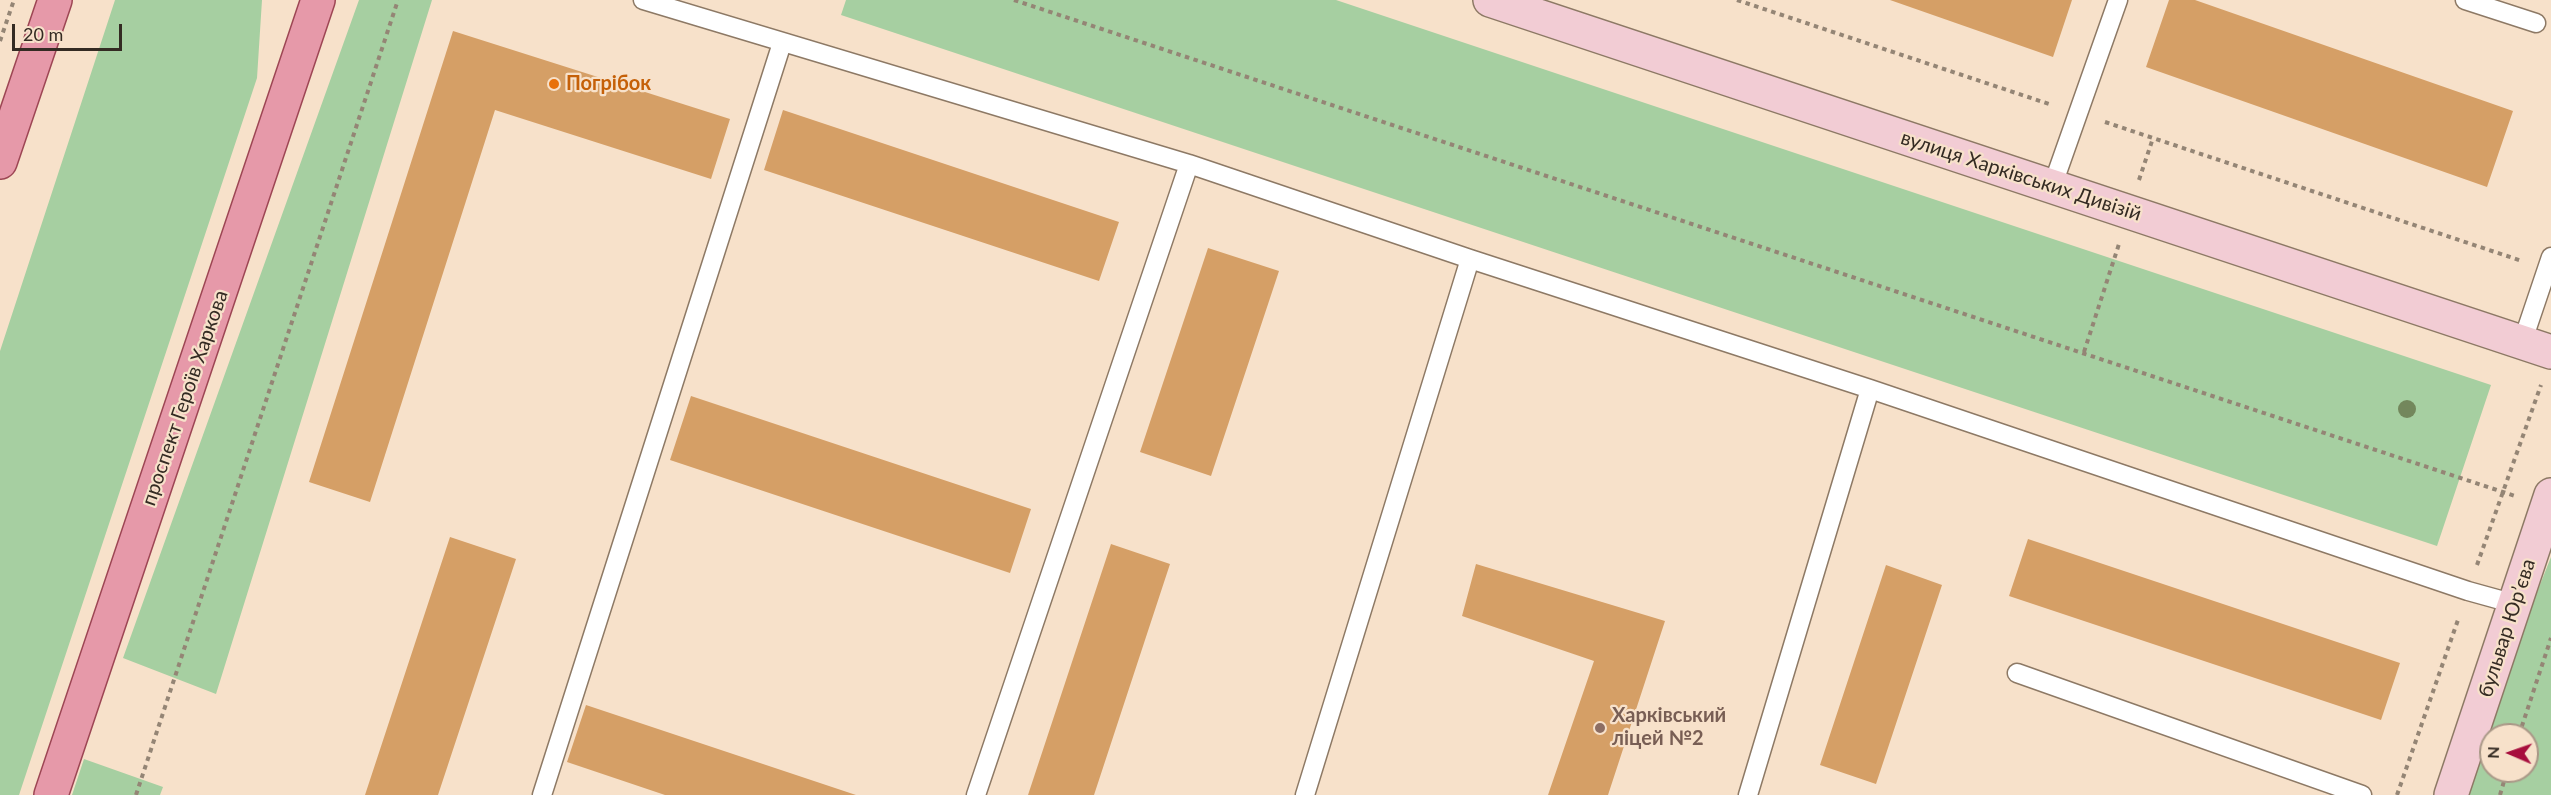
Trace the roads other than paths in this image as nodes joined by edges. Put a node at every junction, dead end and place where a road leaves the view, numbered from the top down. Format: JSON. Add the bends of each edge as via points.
{"nodes":[{"id":1,"x":55,"y":0,"type":"edge"},
{"id":2,"x":318,"y":0,"type":"edge"},
{"id":3,"x":643,"y":0,"type":"edge"},
{"id":4,"x":1490,"y":0,"type":"edge"},
{"id":5,"x":2118,"y":0,"type":"edge"},
{"id":6,"x":2465,"y":0,"type":"edge"},
{"id":7,"x":2536,"y":23,"type":"dead end"},
{"id":8,"x":782,"y":43,"type":"junction"},
{"id":9,"x":0,"y":162,"type":"edge"},
{"id":10,"x":1189,"y":164,"type":"junction"},
{"id":11,"x":2052,"y":187,"type":"junction"},
{"id":12,"x":1470,"y":259,"type":"junction"},
{"id":13,"x":2549,"y":263,"type":"edge"},
{"id":14,"x":2537,"y":348,"type":"edge"},
{"id":15,"x":1870,"y":389,"type":"junction"},
{"id":16,"x":2549,"y":501,"type":"edge"},
{"id":17,"x":2515,"y":604,"type":"junction"},
{"id":18,"x":2016,"y":673,"type":"dead end"},
{"id":19,"x":51,"y":795,"type":"edge"},
{"id":20,"x":542,"y":795,"type":"edge"},
{"id":21,"x":976,"y":795,"type":"edge"},
{"id":22,"x":1305,"y":795,"type":"edge"},
{"id":23,"x":1748,"y":795,"type":"edge"},
{"id":24,"x":2362,"y":795,"type":"edge"},
{"id":25,"x":2451,"y":795,"type":"edge"}],
"edges":[{"from":1,"to":9,"type":"main road"},
{"from":2,"to":19,"type":"main road","name":"проспект Героїв Харкова"},
{"from":3,"to":8,"type":"lane"},
{"from":4,"to":11,"type":"street","name":"вулиця Харківських Дивізій"},
{"from":5,"to":11,"type":"lane"},
{"from":6,"to":7,"type":"lane"},
{"from":8,"to":10,"type":"lane"},
{"from":8,"to":20,"type":"lane"},
{"from":10,"to":12,"type":"lane"},
{"from":10,"to":21,"type":"lane"},
{"from":11,"to":14,"type":"street","name":"вулиця Харківських Дивізій"},
{"from":12,"to":15,"type":"lane"},
{"from":12,"to":22,"type":"lane"},
{"from":13,"to":14,"type":"lane"},
{"from":15,"to":17,"type":"lane"},
{"from":15,"to":23,"type":"lane"},
{"from":16,"to":17,"type":"street","name":"бульвар Юрʼєва"},
{"from":17,"to":25,"type":"street","name":"бульвар Юрʼєва"},
{"from":18,"to":24,"type":"lane"}]}
